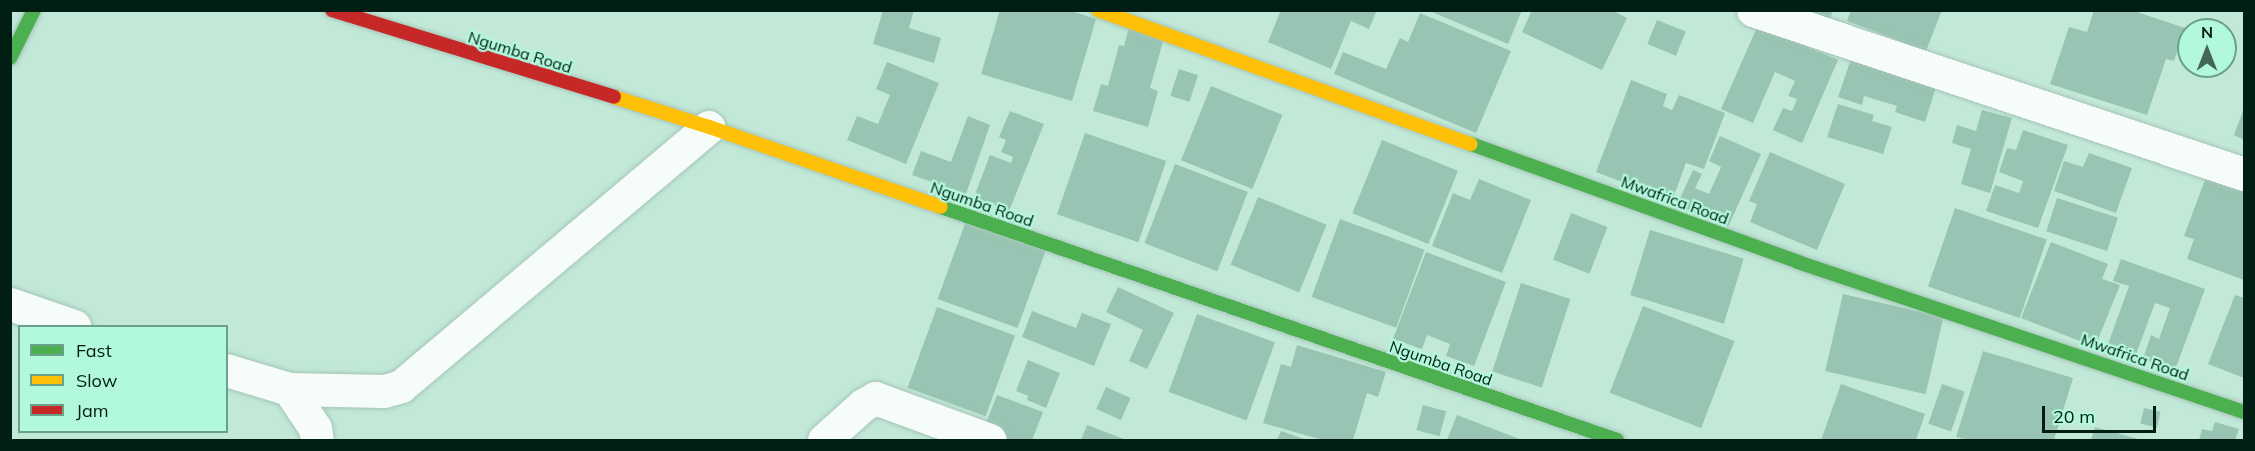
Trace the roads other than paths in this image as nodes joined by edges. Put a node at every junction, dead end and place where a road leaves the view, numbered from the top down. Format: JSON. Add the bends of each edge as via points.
{"nodes":[{"id":1,"x":34,"y":10,"type":"edge"},
{"id":2,"x":332,"y":10,"type":"edge"},
{"id":3,"x":1098,"y":10,"type":"edge"},
{"id":4,"x":1753,"y":10,"type":"edge"},
{"id":5,"x":10,"y":58,"type":"edge"},
{"id":6,"x":709,"y":127,"type":"junction"},
{"id":7,"x":2244,"y":174,"type":"edge"},
{"id":8,"x":10,"y":304,"type":"edge"},
{"id":9,"x":68,"y":325,"type":"edge"},
{"id":10,"x":228,"y":371,"type":"edge"},
{"id":11,"x":289,"y":389,"type":"junction"},
{"id":12,"x":2244,"y":412,"type":"edge"},
{"id":13,"x":317,"y":441,"type":"edge"},
{"id":14,"x":824,"y":441,"type":"edge"},
{"id":15,"x":990,"y":441,"type":"edge"},
{"id":16,"x":1617,"y":441,"type":"edge"}],
"edges":[{"from":1,"to":5,"type":"street"},
{"from":2,"to":6,"type":"street","name":"Ngumba Road"},
{"from":3,"to":12,"type":"street","name":"Mwafrica Road","via":[[1798,262]]},
{"from":4,"to":7,"type":"street"},
{"from":6,"to":11,"type":"street","via":[[401,386],[384,391]]},
{"from":6,"to":16,"type":"street","name":"Ngumba Road"},
{"from":8,"to":9,"type":"street"},
{"from":10,"to":11,"type":"street"},
{"from":11,"to":13,"type":"street","via":[[315,428]]},
{"from":14,"to":15,"type":"street","via":[[875,398]]}]}
